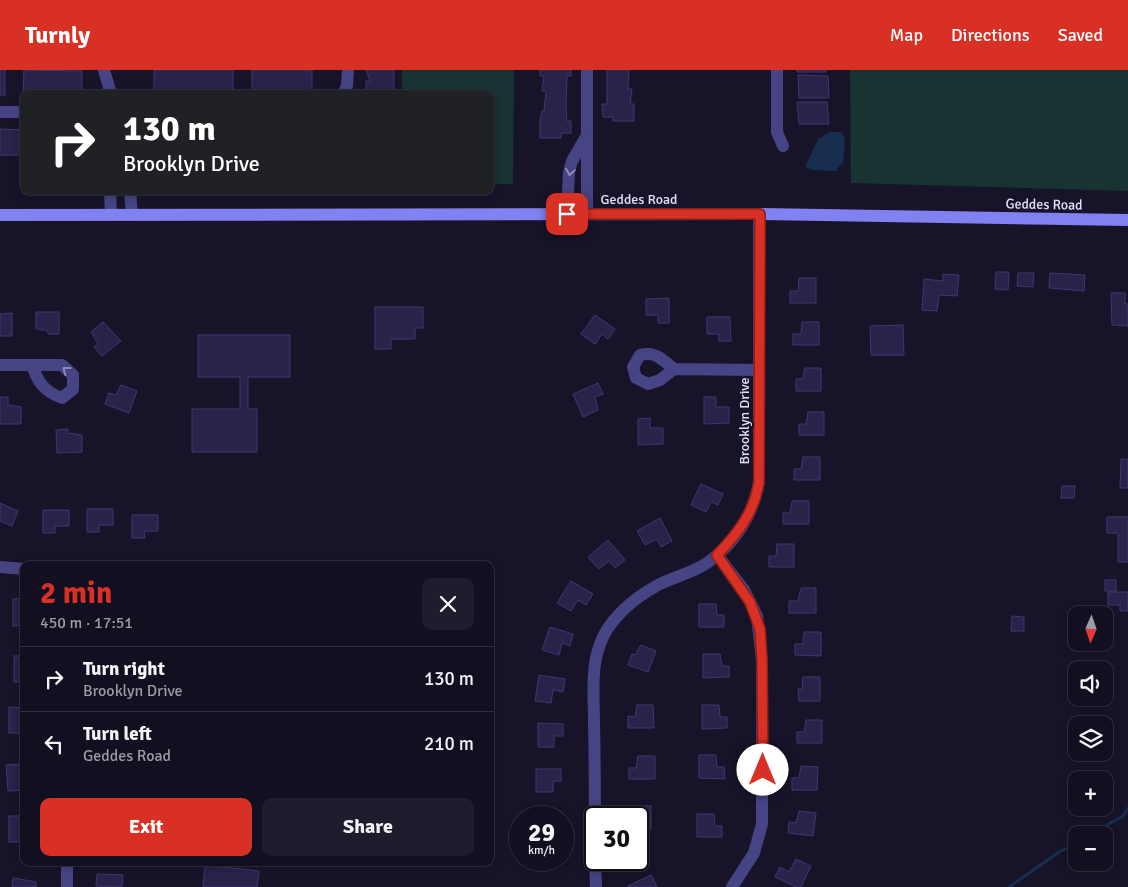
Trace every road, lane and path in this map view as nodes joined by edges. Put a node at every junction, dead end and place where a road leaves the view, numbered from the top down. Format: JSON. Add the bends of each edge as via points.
{"nodes":[{"id":1,"x":104,"y":70,"type":"edge"},
{"id":2,"x":348,"y":70,"type":"edge"},
{"id":3,"x":586,"y":70,"type":"edge"},
{"id":4,"x":776,"y":70,"type":"edge"},
{"id":5,"x":110,"y":90,"type":"edge"},
{"id":6,"x":344,"y":90,"type":"edge"},
{"id":7,"x":0,"y":112,"type":"edge"},
{"id":8,"x":20,"y":112,"type":"edge"},
{"id":9,"x":586,"y":135,"type":"junction"},
{"id":10,"x":783,"y":146,"type":"dead end"},
{"id":11,"x":110,"y":195,"type":"edge"},
{"id":12,"x":130,"y":195,"type":"edge"},
{"id":13,"x":567,"y":214,"type":"junction"},
{"id":14,"x":587,"y":214,"type":"junction"},
{"id":15,"x":760,"y":214,"type":"junction"},
{"id":16,"x":0,"y":215,"type":"edge"},
{"id":17,"x":111,"y":215,"type":"junction"},
{"id":18,"x":132,"y":215,"type":"junction"},
{"id":19,"x":1128,"y":220,"type":"edge"},
{"id":20,"x":0,"y":365,"type":"edge"},
{"id":21,"x":32,"y":365,"type":"dead end"},
{"id":22,"x":674,"y":369,"type":"dead end"},
{"id":23,"x":758,"y":370,"type":"junction"},
{"id":24,"x":717,"y":555,"type":"junction"},
{"id":25,"x":0,"y":567,"type":"edge"},
{"id":26,"x":20,"y":569,"type":"edge"},
{"id":27,"x":595,"y":806,"type":"edge"},
{"id":28,"x":67,"y":866,"type":"edge"},
{"id":29,"x":595,"y":871,"type":"edge"},
{"id":30,"x":67,"y":887,"type":"edge"},
{"id":31,"x":596,"y":887,"type":"edge"},
{"id":32,"x":732,"y":887,"type":"edge"}],
"edges":[{"from":1,"to":5,"type":"street"},
{"from":2,"to":6,"type":"street"},
{"from":3,"to":9,"type":"street"},
{"from":4,"to":10,"type":"street","via":[[777,132]]},
{"from":7,"to":8,"type":"street"},
{"from":9,"to":13,"type":"street","one_way":true,"via":[[569,172]]},
{"from":9,"to":14,"type":"street"},
{"from":11,"to":17,"type":"street"},
{"from":12,"to":18,"type":"street"},
{"from":13,"to":14,"type":"main road","name":"Geddes Road"},
{"from":13,"to":18,"type":"main road","name":"Geddes Road"},
{"from":14,"to":15,"type":"main road","name":"Geddes Road"},
{"from":15,"to":19,"type":"main road","name":"Geddes Road"},
{"from":15,"to":23,"type":"street","name":"Brooklyn Drive"},
{"from":16,"to":17,"type":"main road","name":"Geddes Road"},
{"from":17,"to":18,"type":"main road","name":"Geddes Road"},
{"from":20,"to":21,"type":"street"},
{"from":22,"to":23,"type":"street"},
{"from":23,"to":24,"type":"street","name":"Brooklyn Drive","via":[[759,482],[756,498],[743,525]]},
{"from":24,"to":27,"type":"street","name":"Brooklyn Drive","via":[[686,574],[658,585],[628,606],[607,629],[598,646],[594,676]]},
{"from":24,"to":32,"type":"street","via":[[744,590],[757,616],[762,660],[762,824],[754,853]]},
{"from":25,"to":26,"type":"street"},
{"from":28,"to":30,"type":"street"},
{"from":29,"to":31,"type":"street"}]}
